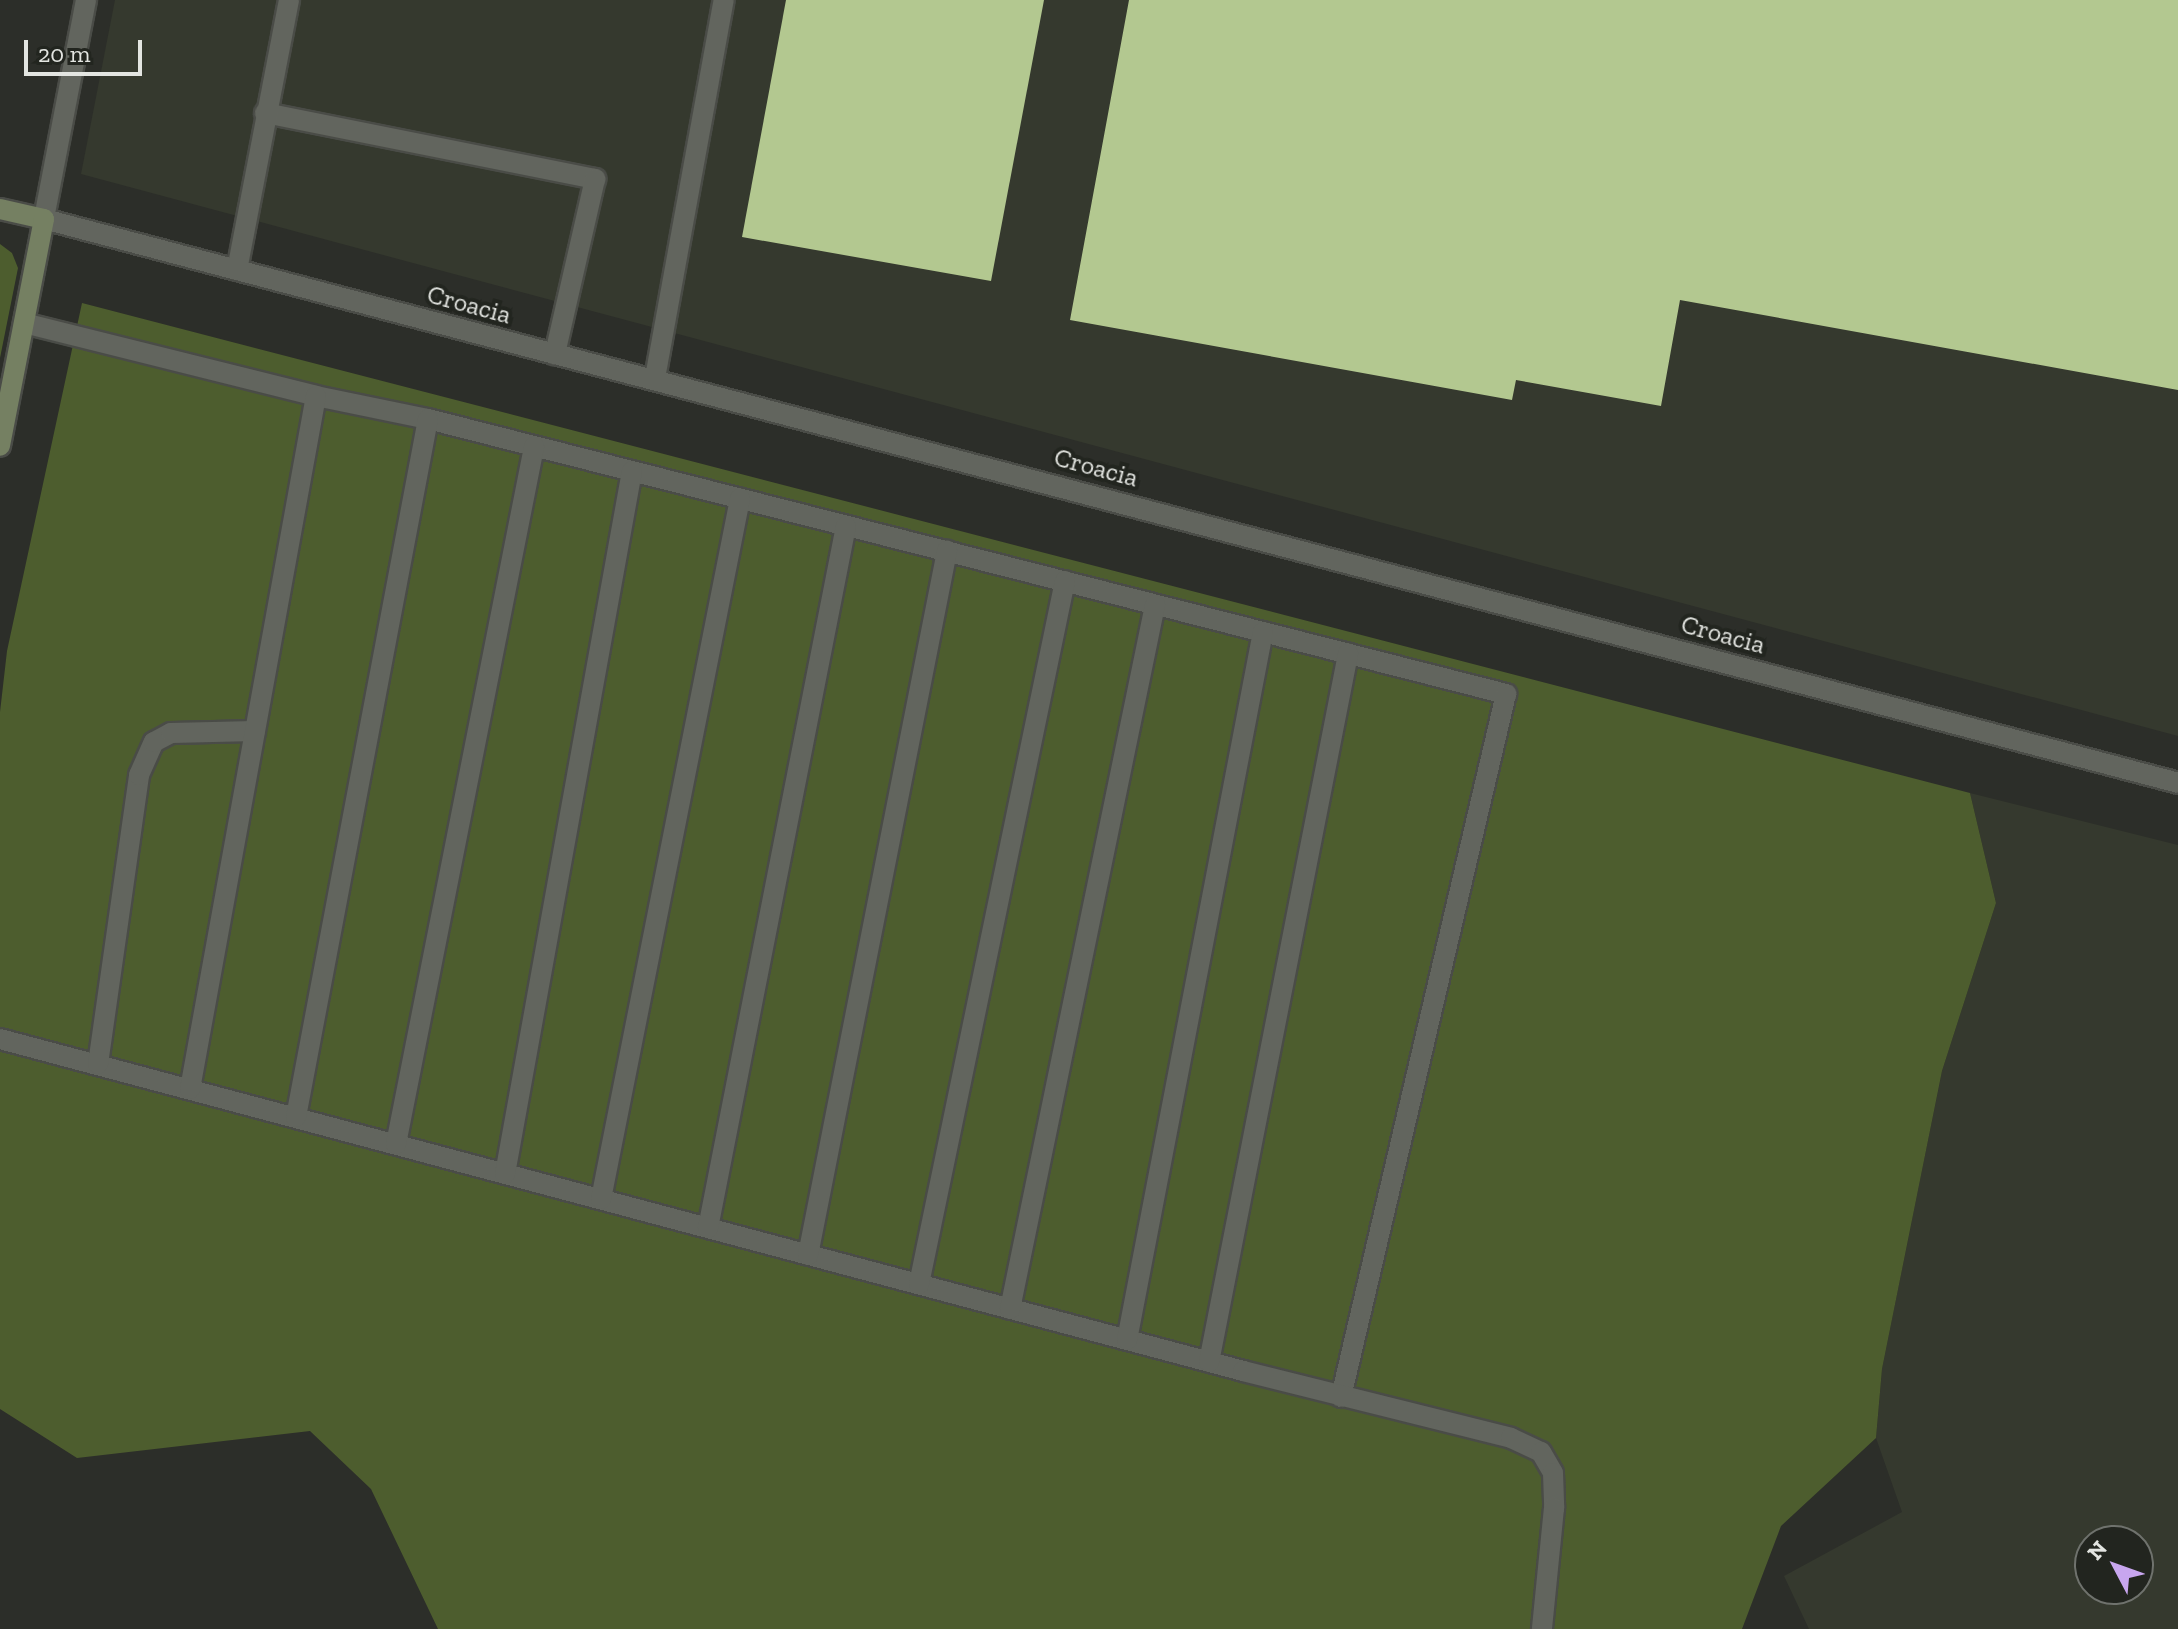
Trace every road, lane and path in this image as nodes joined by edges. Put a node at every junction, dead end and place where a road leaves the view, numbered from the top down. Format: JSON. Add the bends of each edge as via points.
{"nodes":[{"id":1,"x":86,"y":0,"type":"edge"},
{"id":2,"x":289,"y":0,"type":"edge"},
{"id":3,"x":724,"y":0,"type":"edge"},
{"id":4,"x":265,"y":113,"type":"junction"},
{"id":5,"x":0,"y":209,"type":"edge"},
{"id":6,"x":44,"y":219,"type":"junction"},
{"id":7,"x":237,"y":270,"type":"junction"},
{"id":8,"x":24,"y":323,"type":"junction"},
{"id":9,"x":555,"y":354,"type":"junction"},
{"id":10,"x":655,"y":378,"type":"junction"},
{"id":11,"x":316,"y":396,"type":"junction"},
{"id":12,"x":428,"y":419,"type":"junction"},
{"id":13,"x":0,"y":446,"type":"edge"},
{"id":14,"x":534,"y":447,"type":"junction"},
{"id":15,"x":632,"y":471,"type":"junction"},
{"id":16,"x":740,"y":499,"type":"junction"},
{"id":17,"x":846,"y":526,"type":"junction"},
{"id":18,"x":947,"y":551,"type":"junction"},
{"id":19,"x":1065,"y":581,"type":"junction"},
{"id":20,"x":1155,"y":605,"type":"junction"},
{"id":21,"x":1263,"y":632,"type":"junction"},
{"id":22,"x":1348,"y":654,"type":"junction"},
{"id":23,"x":255,"y":731,"type":"junction"},
{"id":24,"x":2178,"y":783,"type":"edge"},
{"id":25,"x":0,"y":1039,"type":"edge"},
{"id":26,"x":98,"y":1064,"type":"junction"},
{"id":27,"x":190,"y":1089,"type":"junction"},
{"id":28,"x":296,"y":1117,"type":"junction"},
{"id":29,"x":396,"y":1144,"type":"junction"},
{"id":30,"x":505,"y":1174,"type":"junction"},
{"id":31,"x":601,"y":1199,"type":"junction"},
{"id":32,"x":708,"y":1228,"type":"junction"},
{"id":33,"x":808,"y":1255,"type":"junction"},
{"id":34,"x":919,"y":1284,"type":"junction"},
{"id":35,"x":1010,"y":1309,"type":"junction"},
{"id":36,"x":1127,"y":1340,"type":"junction"},
{"id":37,"x":1209,"y":1362,"type":"junction"},
{"id":38,"x":1341,"y":1397,"type":"junction"},
{"id":39,"x":1542,"y":1629,"type":"edge"}],
"edges":[{"from":1,"to":6,"type":"street"},
{"from":2,"to":4,"type":"street"},
{"from":3,"to":10,"type":"street"},
{"from":4,"to":7,"type":"street"},
{"from":4,"to":9,"type":"street","via":[[595,179]]},
{"from":5,"to":6,"type":"street","name":"Croacia"},
{"from":6,"to":7,"type":"street","name":"Croacia"},
{"from":6,"to":8,"type":"street"},
{"from":7,"to":9,"type":"street","name":"Croacia"},
{"from":8,"to":11,"type":"street"},
{"from":8,"to":13,"type":"street"},
{"from":9,"to":10,"type":"street","name":"Croacia"},
{"from":10,"to":24,"type":"street","name":"Croacia"},
{"from":11,"to":12,"type":"street"},
{"from":11,"to":23,"type":"street"},
{"from":12,"to":14,"type":"street"},
{"from":12,"to":28,"type":"street"},
{"from":14,"to":15,"type":"street"},
{"from":14,"to":29,"type":"street"},
{"from":15,"to":16,"type":"street"},
{"from":15,"to":30,"type":"street"},
{"from":16,"to":17,"type":"street"},
{"from":16,"to":31,"type":"street"},
{"from":17,"to":18,"type":"street"},
{"from":17,"to":32,"type":"street"},
{"from":18,"to":19,"type":"street"},
{"from":18,"to":33,"type":"street"},
{"from":19,"to":20,"type":"street"},
{"from":19,"to":34,"type":"street"},
{"from":20,"to":21,"type":"street"},
{"from":20,"to":35,"type":"street"},
{"from":21,"to":22,"type":"street"},
{"from":21,"to":36,"type":"street"},
{"from":22,"to":37,"type":"street"},
{"from":22,"to":38,"type":"street","via":[[1506,694]]},
{"from":23,"to":26,"type":"street","via":[[171,733],[154,742],[139,775]]},
{"from":23,"to":27,"type":"street"},
{"from":25,"to":26,"type":"street"},
{"from":26,"to":27,"type":"street"},
{"from":27,"to":28,"type":"street"},
{"from":28,"to":29,"type":"street"},
{"from":29,"to":30,"type":"street"},
{"from":30,"to":31,"type":"street"},
{"from":31,"to":32,"type":"street"},
{"from":32,"to":33,"type":"street"},
{"from":33,"to":34,"type":"street"},
{"from":34,"to":35,"type":"street"},
{"from":35,"to":36,"type":"street"},
{"from":36,"to":37,"type":"street"},
{"from":37,"to":38,"type":"street"},
{"from":38,"to":39,"type":"street","via":[[1511,1438],[1541,1452],[1553,1473],[1554,1508]]}]}
